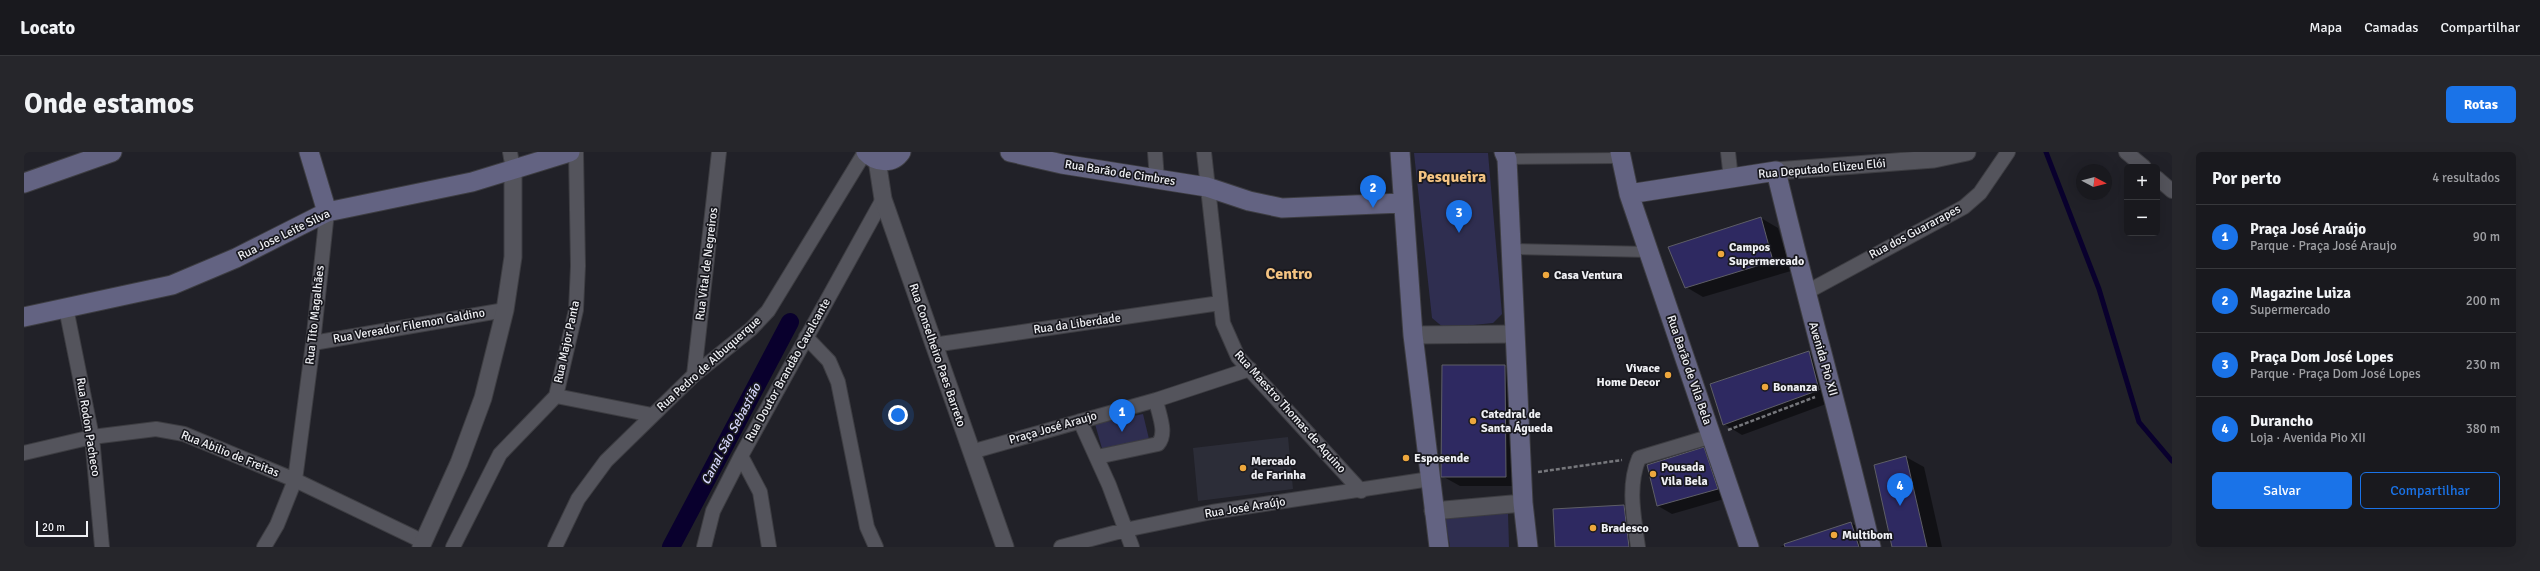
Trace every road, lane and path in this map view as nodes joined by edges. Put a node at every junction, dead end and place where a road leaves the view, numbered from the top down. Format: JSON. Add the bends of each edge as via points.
{"nodes":[{"id":1,"x":112,"y":152,"type":"edge"},
{"id":2,"x":309,"y":152,"type":"edge"},
{"id":3,"x":570,"y":152,"type":"edge"},
{"id":4,"x":576,"y":152,"type":"edge"},
{"id":5,"x":719,"y":152,"type":"edge"},
{"id":6,"x":901,"y":152,"type":"edge"},
{"id":7,"x":1010,"y":152,"type":"edge"},
{"id":8,"x":1155,"y":152,"type":"edge"},
{"id":9,"x":1204,"y":152,"type":"edge"},
{"id":10,"x":1400,"y":152,"type":"edge"},
{"id":11,"x":1728,"y":152,"type":"edge"},
{"id":12,"x":1967,"y":152,"type":"edge"},
{"id":13,"x":2008,"y":152,"type":"edge"},
{"id":14,"x":2126,"y":152,"type":"edge"},
{"id":15,"x":870,"y":155,"type":"edge"},
{"id":16,"x":1620,"y":155,"type":"edge"},
{"id":17,"x":1505,"y":156,"type":"edge"},
{"id":18,"x":512,"y":161,"type":"edge"},
{"id":19,"x":2140,"y":164,"type":"edge"},
{"id":20,"x":1776,"y":171,"type":"junction"},
{"id":21,"x":1731,"y":179,"type":"junction"},
{"id":22,"x":1157,"y":180,"type":"junction"},
{"id":23,"x":2160,"y":181,"type":"edge"},
{"id":24,"x":24,"y":183,"type":"edge"},
{"id":25,"x":1207,"y":187,"type":"junction"},
{"id":26,"x":2172,"y":191,"type":"edge"},
{"id":27,"x":1628,"y":194,"type":"junction"},
{"id":28,"x":883,"y":200,"type":"junction"},
{"id":29,"x":1402,"y":203,"type":"junction"},
{"id":30,"x":327,"y":212,"type":"junction"},
{"id":31,"x":1512,"y":249,"type":"junction"},
{"id":32,"x":1648,"y":252,"type":"junction"},
{"id":33,"x":1805,"y":293,"type":"junction"},
{"id":34,"x":1220,"y":303,"type":"junction"},
{"id":35,"x":66,"y":308,"type":"junction"},
{"id":36,"x":505,"y":310,"type":"junction"},
{"id":37,"x":24,"y":317,"type":"edge"},
{"id":38,"x":1515,"y":334,"type":"junction"},
{"id":39,"x":1413,"y":335,"type":"junction"},
{"id":40,"x":806,"y":337,"type":"junction"},
{"id":41,"x":313,"y":343,"type":"junction"},
{"id":42,"x":933,"y":345,"type":"junction"},
{"id":43,"x":1250,"y":369,"type":"junction"},
{"id":44,"x":694,"y":375,"type":"junction"},
{"id":45,"x":1832,"y":390,"type":"junction"},
{"id":46,"x":556,"y":396,"type":"junction"},
{"id":47,"x":1156,"y":400,"type":"junction"},
{"id":48,"x":652,"y":415,"type":"junction"},
{"id":49,"x":1080,"y":421,"type":"junction"},
{"id":50,"x":1712,"y":436,"type":"junction"},
{"id":51,"x":92,"y":437,"type":"junction"},
{"id":52,"x":971,"y":452,"type":"junction"},
{"id":53,"x":24,"y":453,"type":"edge"},
{"id":54,"x":741,"y":456,"type":"junction"},
{"id":55,"x":1097,"y":457,"type":"junction"},
{"id":56,"x":1639,"y":458,"type":"junction"},
{"id":57,"x":1522,"y":474,"type":"junction"},
{"id":58,"x":1430,"y":479,"type":"junction"},
{"id":59,"x":294,"y":480,"type":"junction"},
{"id":60,"x":1361,"y":491,"type":"junction"},
{"id":61,"x":1523,"y":503,"type":"junction"},
{"id":62,"x":1434,"y":511,"type":"junction"},
{"id":63,"x":1125,"y":530,"type":"junction"},
{"id":64,"x":422,"y":544,"type":"edge"},
{"id":65,"x":102,"y":547,"type":"edge"},
{"id":66,"x":264,"y":547,"type":"edge"},
{"id":67,"x":453,"y":547,"type":"edge"},
{"id":68,"x":555,"y":547,"type":"edge"},
{"id":69,"x":704,"y":547,"type":"edge"},
{"id":70,"x":769,"y":547,"type":"edge"},
{"id":71,"x":876,"y":547,"type":"edge"},
{"id":72,"x":1005,"y":547,"type":"edge"},
{"id":73,"x":1061,"y":547,"type":"edge"},
{"id":74,"x":1132,"y":547,"type":"edge"},
{"id":75,"x":1439,"y":547,"type":"edge"},
{"id":76,"x":1528,"y":547,"type":"edge"},
{"id":77,"x":1638,"y":547,"type":"edge"},
{"id":78,"x":1750,"y":547,"type":"edge"},
{"id":79,"x":1871,"y":547,"type":"edge"}],
"edges":[{"from":1,"to":24,"type":"main road"},
{"from":2,"to":30,"type":"main road","name":"Rua Tito Magalhães"},
{"from":3,"to":18,"type":"main road","name":"Rua Jose Leite Silva"},
{"from":4,"to":46,"type":"street","name":"Rua Major Panta","via":[[576,310]]},
{"from":5,"to":44,"type":"street","name":"Rua Vital de Negreiros"},
{"from":6,"to":15,"type":"main road","via":[[892,159]]},
{"from":7,"to":22,"type":"main road","name":"Rua Barão de Cimbres","via":[[1062,164]]},
{"from":8,"to":22,"type":"street"},
{"from":9,"to":25,"type":"street","name":"Rua Maestro Thomas de Aquino"},
{"from":10,"to":29,"type":"main road"},
{"from":11,"to":21,"type":"street"},
{"from":12,"to":20,"type":"street","name":"Rua Deputado Elizeu Elói","via":[[1934,159]]},
{"from":13,"to":33,"type":"street","name":"Rua dos Guararapes","via":[[1980,193],[1964,207]]},
{"from":14,"to":19,"type":"street"},
{"from":15,"to":28,"type":"street","name":"Rua Conselheiro Paes Barreto"},
{"from":15,"to":44,"type":"street","name":"Rua Pedro de Albuquerque","via":[[768,311],[751,329]]},
{"from":16,"to":17,"type":"street"},
{"from":16,"to":27,"type":"main road","name":"Rua Barão de Vila Bela"},
{"from":17,"to":31,"type":"main road"},
{"from":18,"to":30,"type":"main road","name":"Rua Jose Leite Silva","via":[[472,182]]},
{"from":18,"to":36,"type":"street","via":[[513,257]]},
{"from":20,"to":21,"type":"main road","name":"Rua Deputado Elizeu Elói"},
{"from":20,"to":33,"type":"main road","name":"Avenida Pio XII"},
{"from":21,"to":27,"type":"main road","name":"Rua Deputado Elizeu Elói"},
{"from":22,"to":25,"type":"main road","name":"Rua Barão de Cimbres"},
{"from":23,"to":26,"type":"street"},
{"from":25,"to":29,"type":"main road","name":"Rua Barão de Cimbres","via":[[1249,201],[1282,208]]},
{"from":25,"to":34,"type":"street","name":"Rua Maestro Thomas de Aquino"},
{"from":27,"to":32,"type":"main road","name":"Rua Barão de Vila Bela"},
{"from":28,"to":40,"type":"street","name":"Rua Doutor Brandão Cavalcante"},
{"from":28,"to":42,"type":"street","name":"Rua Conselheiro Paes Barreto"},
{"from":29,"to":39,"type":"main road"},
{"from":30,"to":35,"type":"main road","name":"Rua Jose Leite Silva","via":[[236,258],[172,285]]},
{"from":30,"to":41,"type":"street","name":"Rua Tito Magalhães"},
{"from":31,"to":32,"type":"street"},
{"from":31,"to":38,"type":"main road"},
{"from":32,"to":50,"type":"main road","name":"Rua Barão de Vila Bela"},
{"from":33,"to":45,"type":"main road","name":"Avenida Pio XII"},
{"from":34,"to":42,"type":"street","name":"Rua da Liberdade"},
{"from":34,"to":43,"type":"street","name":"Rua Maestro Thomas de Aquino","via":[[1229,341],[1238,357]]},
{"from":35,"to":37,"type":"main road","name":"Rua Jose Leite Silva"},
{"from":35,"to":51,"type":"street","name":"Rua Rodon Pacheco"},
{"from":36,"to":41,"type":"street","name":"Rua Vereador Filemon Galdino"},
{"from":36,"to":64,"type":"street","via":[[484,398],[459,463]]},
{"from":38,"to":39,"type":"street"},
{"from":38,"to":57,"type":"main road","via":[[1520,389]]},
{"from":39,"to":58,"type":"main road"},
{"from":40,"to":54,"type":"street","name":"Rua Doutor Brandão Cavalcante"},
{"from":40,"to":71,"type":"street","via":[[829,361],[838,382],[867,527]]},
{"from":41,"to":59,"type":"street","name":"Rua Tito Magalhães"},
{"from":42,"to":52,"type":"street","name":"Rua Conselheiro Paes Barreto"},
{"from":43,"to":47,"type":"street","name":"Praça José Araujo"},
{"from":43,"to":60,"type":"street","name":"Rua Maestro Thomas de Aquino"},
{"from":44,"to":48,"type":"street","name":"Rua Pedro de Albuquerque"},
{"from":45,"to":50,"type":"path"},
{"from":45,"to":79,"type":"main road","name":"Avenida Pio XII"},
{"from":46,"to":48,"type":"street"},
{"from":46,"to":67,"type":"street","name":"Rua Major Panta","via":[[500,454]]},
{"from":47,"to":49,"type":"street","name":"Praça José Araujo"},
{"from":47,"to":55,"type":"street","via":[[1163,433],[1158,444]]},
{"from":48,"to":68,"type":"street","name":"Rua Pedro de Albuquerque","via":[[606,461],[587,486]]},
{"from":49,"to":52,"type":"street","name":"Praça José Araujo"},
{"from":49,"to":55,"type":"street"},
{"from":50,"to":56,"type":"street"},
{"from":50,"to":78,"type":"main road","name":"Rua Barão de Vila Bela"},
{"from":51,"to":53,"type":"street","name":"Rua Abilio de Freitas"},
{"from":51,"to":59,"type":"street","name":"Rua Abilio de Freitas","via":[[156,429],[184,434]]},
{"from":51,"to":65,"type":"street","name":"Rua Rodon Pacheco"},
{"from":52,"to":72,"type":"street","name":"Rua Conselheiro Paes Barreto"},
{"from":54,"to":69,"type":"street","via":[[713,511]]},
{"from":54,"to":70,"type":"street","name":"Rua Doutor Brandão Cavalcante","via":[[760,492]]},
{"from":55,"to":63,"type":"street"},
{"from":56,"to":57,"type":"path"},
{"from":56,"to":77,"type":"street","via":[[1632,480]]},
{"from":57,"to":61,"type":"main road"},
{"from":58,"to":60,"type":"street","name":"Rua José Araújo"},
{"from":58,"to":62,"type":"main road"},
{"from":59,"to":64,"type":"street","name":"Rua Abilio de Freitas"},
{"from":59,"to":66,"type":"street","name":"Rua Tito Magalhães","via":[[277,525]]},
{"from":60,"to":63,"type":"street","name":"Rua José Araújo","via":[[1212,512]]},
{"from":61,"to":62,"type":"street"},
{"from":61,"to":76,"type":"main road"},
{"from":62,"to":75,"type":"main road"},
{"from":63,"to":73,"type":"street","name":"Rua José Araújo"},
{"from":63,"to":74,"type":"street"}]}
